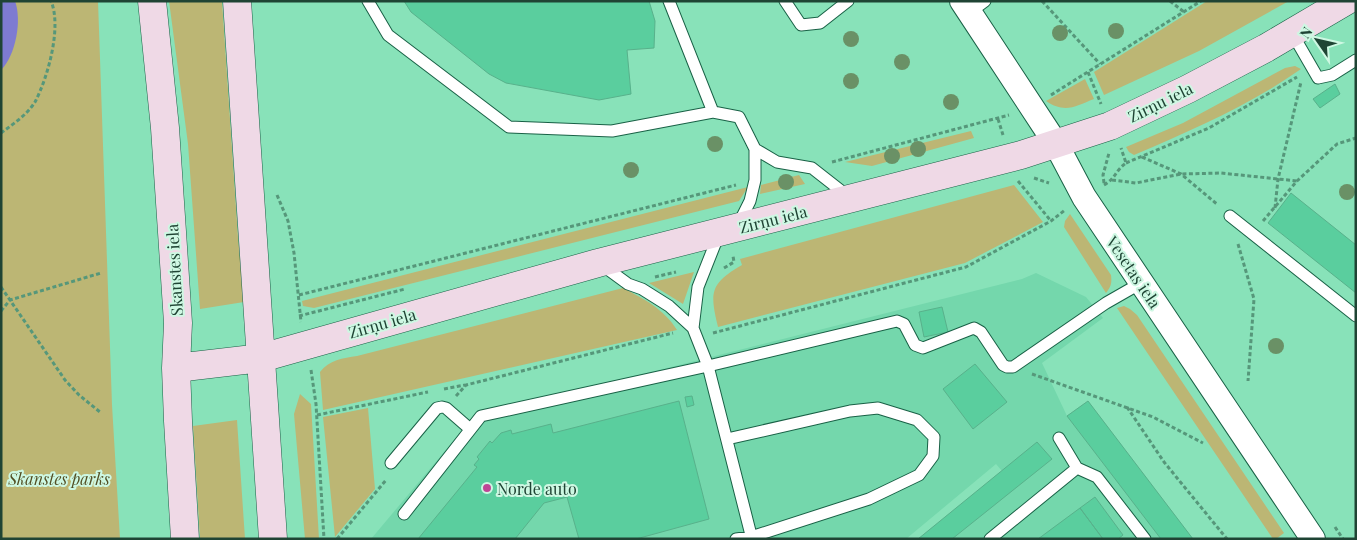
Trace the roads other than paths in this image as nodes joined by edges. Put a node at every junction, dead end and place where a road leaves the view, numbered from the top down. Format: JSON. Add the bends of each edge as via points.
{"nodes":[{"id":1,"x":152,"y":1,"type":"edge"},
{"id":2,"x":237,"y":1,"type":"edge"},
{"id":3,"x":368,"y":1,"type":"edge"},
{"id":4,"x":669,"y":1,"type":"edge"},
{"id":5,"x":785,"y":1,"type":"edge"},
{"id":6,"x":848,"y":1,"type":"edge"},
{"id":7,"x":1345,"y":1,"type":"edge"},
{"id":8,"x":972,"y":5,"type":"edge"},
{"id":9,"x":1292,"y":33,"type":"junction"},
{"id":10,"x":1356,"y":60,"type":"edge"},
{"id":11,"x":713,"y":112,"type":"junction"},
{"id":12,"x":1056,"y":144,"type":"junction"},
{"id":13,"x":754,"y":149,"type":"junction"},
{"id":14,"x":851,"y":199,"type":"junction"},
{"id":15,"x":1230,"y":216,"type":"road end"},
{"id":16,"x":728,"y":230,"type":"junction"},
{"id":17,"x":598,"y":263,"type":"junction"},
{"id":18,"x":1141,"y":283,"type":"junction"},
{"id":19,"x":1356,"y":316,"type":"edge"},
{"id":20,"x":695,"y":332,"type":"junction"},
{"id":21,"x":261,"y":358,"type":"junction"},
{"id":22,"x":708,"y":366,"type":"junction"},
{"id":23,"x":176,"y":368,"type":"junction"},
{"id":24,"x":470,"y":430,"type":"junction"},
{"id":25,"x":727,"y":438,"type":"junction"},
{"id":26,"x":1059,"y":438,"type":"dead end"},
{"id":27,"x":390,"y":463,"type":"dead end"},
{"id":28,"x":1077,"y":468,"type":"junction"},
{"id":29,"x":404,"y":514,"type":"dead end"},
{"id":30,"x":751,"y":538,"type":"edge"},
{"id":31,"x":185,"y":539,"type":"edge"},
{"id":32,"x":273,"y":539,"type":"edge"},
{"id":33,"x":736,"y":539,"type":"edge"},
{"id":34,"x":990,"y":539,"type":"edge"},
{"id":35,"x":1145,"y":539,"type":"edge"},
{"id":36,"x":1313,"y":539,"type":"edge"}],
"edges":[{"from":1,"to":23,"type":"main road","name":"Skanstes iela","via":[[165,128],[178,323]]},
{"from":2,"to":21,"type":"main road"},
{"from":3,"to":11,"type":"lane","via":[[388,35],[509,127],[612,131]]},
{"from":4,"to":11,"type":"lane"},
{"from":5,"to":6,"type":"lane","via":[[801,25],[820,22]]},
{"from":7,"to":9,"type":"main road","name":"Zirņu iela"},
{"from":8,"to":12,"type":"street","name":"Vesetas iela"},
{"from":9,"to":10,"type":"lane","via":[[1318,78],[1332,75]]},
{"from":9,"to":12,"type":"main road","name":"Zirņu iela","via":[[1188,89],[1100,130]]},
{"from":11,"to":13,"type":"lane","via":[[738,117]]},
{"from":12,"to":14,"type":"main road","name":"Zirņu iela"},
{"from":12,"to":18,"type":"street","name":"Vesetas iela","via":[[1084,197]]},
{"from":13,"to":14,"type":"lane","via":[[777,162],[812,168]]},
{"from":13,"to":16,"type":"lane","via":[[755,180],[750,201]]},
{"from":14,"to":16,"type":"main road","name":"Zirņu iela"},
{"from":15,"to":19,"type":"lane"},
{"from":16,"to":17,"type":"main road","name":"Zirņu iela"},
{"from":16,"to":20,"type":"lane","via":[[698,287]]},
{"from":17,"to":20,"type":"lane","via":[[669,306]]},
{"from":17,"to":21,"type":"main road","name":"Zirņu iela"},
{"from":18,"to":22,"type":"lane","via":[[1013,367],[1003,365],[977,329],[923,348],[915,345],[904,324],[896,321]]},
{"from":18,"to":36,"type":"street","name":"Vesetas iela"},
{"from":20,"to":22,"type":"lane"},
{"from":21,"to":23,"type":"main road","name":"Zirņu iela"},
{"from":21,"to":32,"type":"main road"},
{"from":22,"to":24,"type":"lane","via":[[481,416]]},
{"from":22,"to":25,"type":"lane"},
{"from":23,"to":31,"type":"main road","name":"Skanstes iela"},
{"from":24,"to":27,"type":"lane","via":[[446,408],[438,408]]},
{"from":24,"to":29,"type":"lane"},
{"from":25,"to":30,"type":"lane"},
{"from":25,"to":30,"type":"lane","via":[[850,410],[878,408],[917,420],[934,438],[933,456],[919,475],[869,499]]},
{"from":26,"to":28,"type":"lane"},
{"from":28,"to":34,"type":"lane"},
{"from":28,"to":35,"type":"lane","via":[[1097,477]]},
{"from":30,"to":33,"type":"lane"}]}
